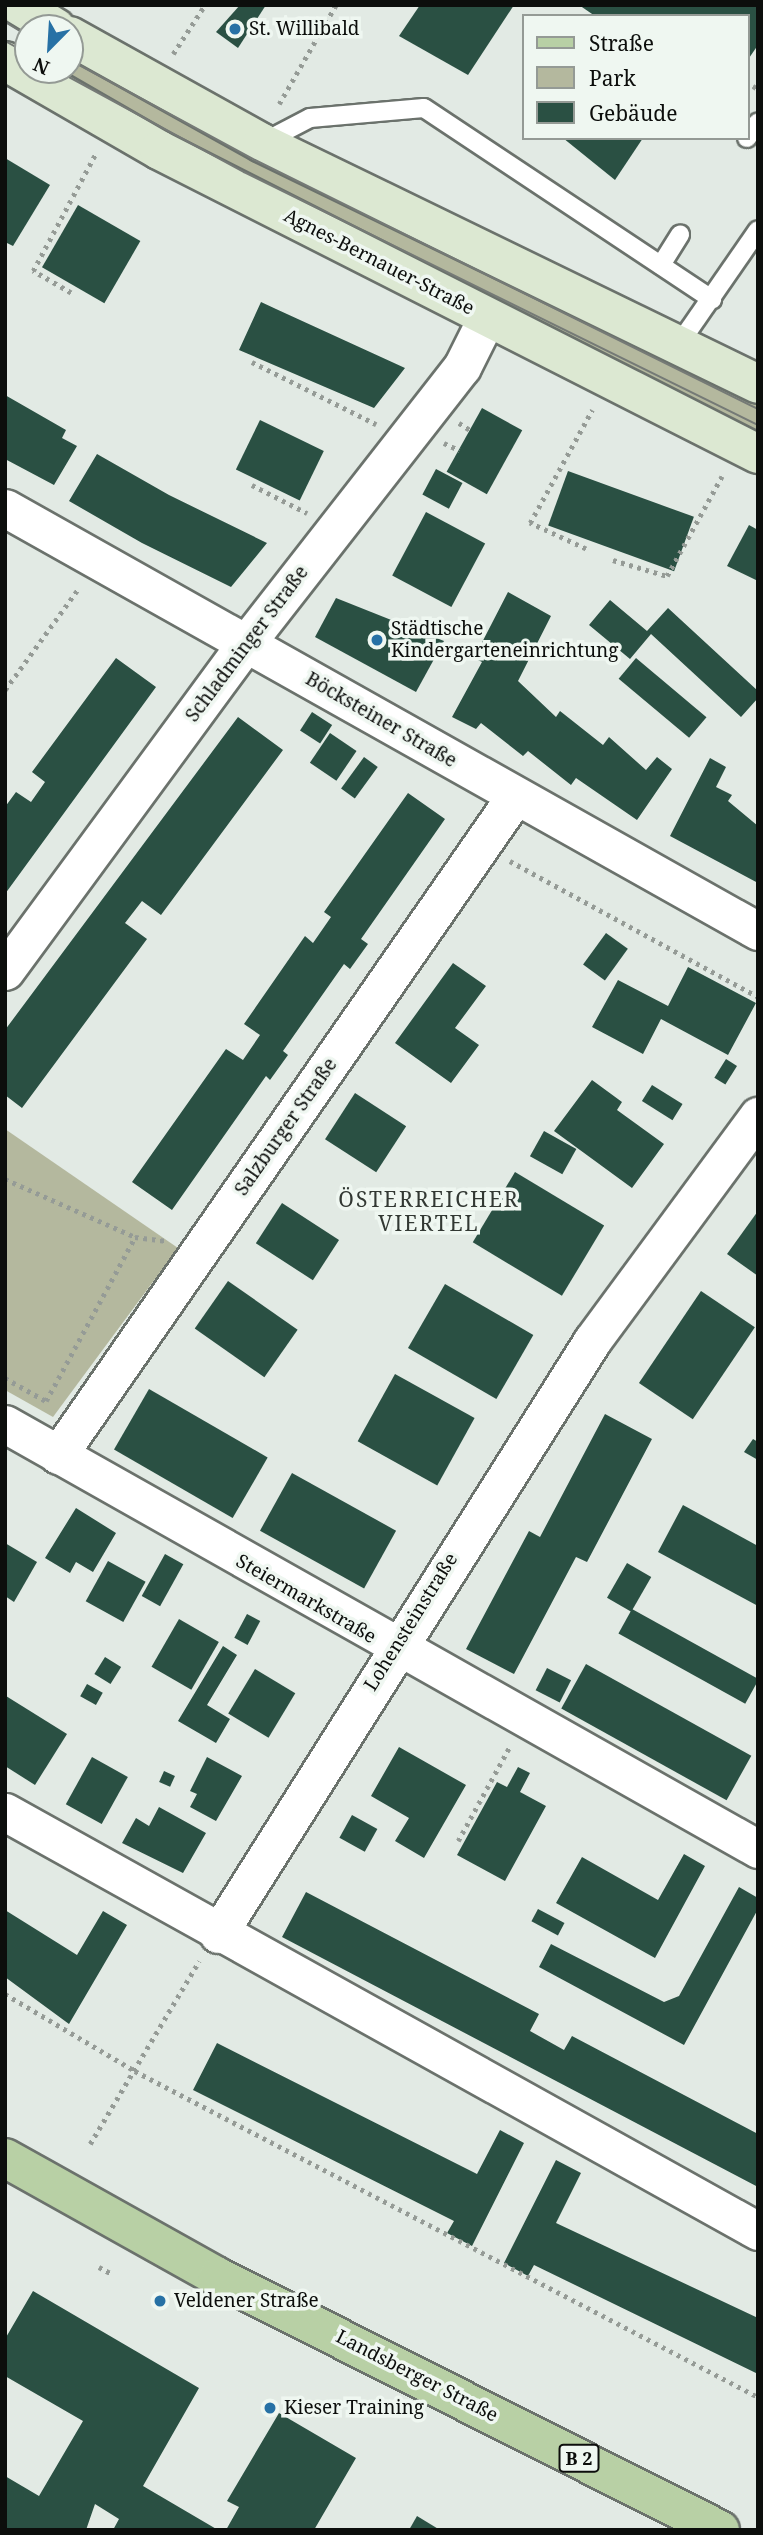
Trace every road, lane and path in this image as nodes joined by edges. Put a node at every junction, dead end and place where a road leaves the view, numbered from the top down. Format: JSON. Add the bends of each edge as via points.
{"nodes":[{"id":1,"x":205,"y":5,"type":"edge"},
{"id":2,"x":336,"y":5,"type":"edge"},
{"id":3,"x":84,"y":44,"type":"edge"},
{"id":4,"x":173,"y":54,"type":"dead end"},
{"id":5,"x":5,"y":61,"type":"edge"},
{"id":6,"x":276,"y":108,"type":"dead end"},
{"id":7,"x":262,"y":143,"type":"junction"},
{"id":8,"x":97,"y":150,"type":"dead end"},
{"id":9,"x":758,"y":230,"type":"edge"},
{"id":10,"x":680,"y":235,"type":"dead end"},
{"id":11,"x":661,"y":265,"type":"junction"},
{"id":12,"x":71,"y":293,"type":"dead end"},
{"id":13,"x":712,"y":299,"type":"junction"},
{"id":14,"x":487,"y":317,"type":"junction"},
{"id":15,"x":677,"y":347,"type":"junction"},
{"id":16,"x":252,"y":362,"type":"dead end"},
{"id":17,"x":758,"y":384,"type":"edge"},
{"id":18,"x":596,"y":404,"type":"dead end"},
{"id":19,"x":380,"y":426,"type":"dead end"},
{"id":20,"x":741,"y":462,"type":"edge"},
{"id":21,"x":252,"y":485,"type":"dead end"},
{"id":22,"x":5,"y":508,"type":"edge"},
{"id":23,"x":321,"y":520,"type":"dead end"},
{"id":24,"x":586,"y":549,"type":"dead end"},
{"id":25,"x":99,"y":559,"type":"junction"},
{"id":26,"x":613,"y":560,"type":"dead end"},
{"id":27,"x":247,"y":642,"type":"junction"},
{"id":28,"x":5,"y":690,"type":"edge"},
{"id":29,"x":514,"y":798,"type":"junction"},
{"id":30,"x":498,"y":855,"type":"dead end"},
{"id":31,"x":758,"y":931,"type":"edge"},
{"id":32,"x":5,"y":971,"type":"edge"},
{"id":33,"x":758,"y":997,"type":"edge"},
{"id":34,"x":758,"y":1116,"type":"edge"},
{"id":35,"x":5,"y":1179,"type":"edge"},
{"id":36,"x":135,"y":1237,"type":"junction"},
{"id":37,"x":179,"y":1242,"type":"dead end"},
{"id":38,"x":5,"y":1378,"type":"edge"},
{"id":39,"x":5,"y":1424,"type":"edge"},
{"id":40,"x":58,"y":1455,"type":"junction"},
{"id":41,"x":394,"y":1649,"type":"junction"},
{"id":42,"x":524,"y":1720,"type":"junction"},
{"id":43,"x":5,"y":1812,"type":"edge"},
{"id":44,"x":752,"y":1836,"type":"edge"},
{"id":45,"x":458,"y":1840,"type":"dead end"},
{"id":46,"x":218,"y":1934,"type":"junction"},
{"id":47,"x":5,"y":1994,"type":"edge"},
{"id":48,"x":135,"y":2071,"type":"junction"},
{"id":49,"x":90,"y":2144,"type":"dead end"},
{"id":50,"x":5,"y":2158,"type":"edge"},
{"id":51,"x":758,"y":2231,"type":"edge"},
{"id":52,"x":99,"y":2267,"type":"dead end"},
{"id":53,"x":113,"y":2274,"type":"dead end"},
{"id":54,"x":758,"y":2398,"type":"edge"},
{"id":55,"x":720,"y":2530,"type":"edge"}],
"edges":[{"from":1,"to":4,"type":"path"},
{"from":2,"to":6,"type":"path"},
{"from":3,"to":7,"type":"main road"},
{"from":5,"to":14,"type":"main road","name":"Agnes-Bernauer-Straße","via":[[159,150]]},
{"from":7,"to":11,"type":"lane","via":[[310,118],[424,108]]},
{"from":7,"to":15,"type":"main road"},
{"from":8,"to":12,"type":"path","via":[[33,271]]},
{"from":9,"to":13,"type":"lane"},
{"from":10,"to":11,"type":"lane"},
{"from":11,"to":13,"type":"lane"},
{"from":13,"to":15,"type":"lane"},
{"from":14,"to":20,"type":"main road","name":"Agnes-Bernauer-Straße"},
{"from":14,"to":27,"type":"street","name":"Schladminger Straße","via":[[462,367]]},
{"from":15,"to":17,"type":"main road"},
{"from":16,"to":19,"type":"path"},
{"from":18,"to":24,"type":"path","via":[[530,523]]},
{"from":20,"to":26,"type":"path","via":[[667,576]]},
{"from":21,"to":23,"type":"path"},
{"from":22,"to":25,"type":"street","name":"Böcksteiner Straße"},
{"from":25,"to":27,"type":"street","name":"Böcksteiner Straße"},
{"from":25,"to":28,"type":"path"},
{"from":27,"to":29,"type":"street","name":"Böcksteiner Straße"},
{"from":27,"to":32,"type":"street","name":"Schladminger Straße"},
{"from":29,"to":31,"type":"street","name":"Böcksteiner Straße"},
{"from":29,"to":40,"type":"street","name":"Salzburger Straße"},
{"from":30,"to":33,"type":"path"},
{"from":34,"to":41,"type":"street","name":"Lohensteinstraße","via":[[592,1341]]},
{"from":35,"to":36,"type":"path"},
{"from":36,"to":37,"type":"path"},
{"from":36,"to":38,"type":"path","via":[[46,1401]]},
{"from":39,"to":40,"type":"street","name":"Steiermarkstraße"},
{"from":40,"to":41,"type":"street","name":"Steiermarkstraße"},
{"from":41,"to":42,"type":"street","name":"Steiermarkstraße"},
{"from":41,"to":46,"type":"street","name":"Lohensteinstraße"},
{"from":42,"to":44,"type":"street","name":"Steiermarkstraße"},
{"from":42,"to":45,"type":"path"},
{"from":43,"to":46,"type":"street"},
{"from":46,"to":48,"type":"path"},
{"from":46,"to":51,"type":"street"},
{"from":47,"to":48,"type":"path"},
{"from":48,"to":49,"type":"path"},
{"from":48,"to":54,"type":"path"},
{"from":50,"to":55,"type":"main road","name":"Landsberger Straße","number":"B 2","via":[[218,2277]]},
{"from":52,"to":53,"type":"path"}]}
